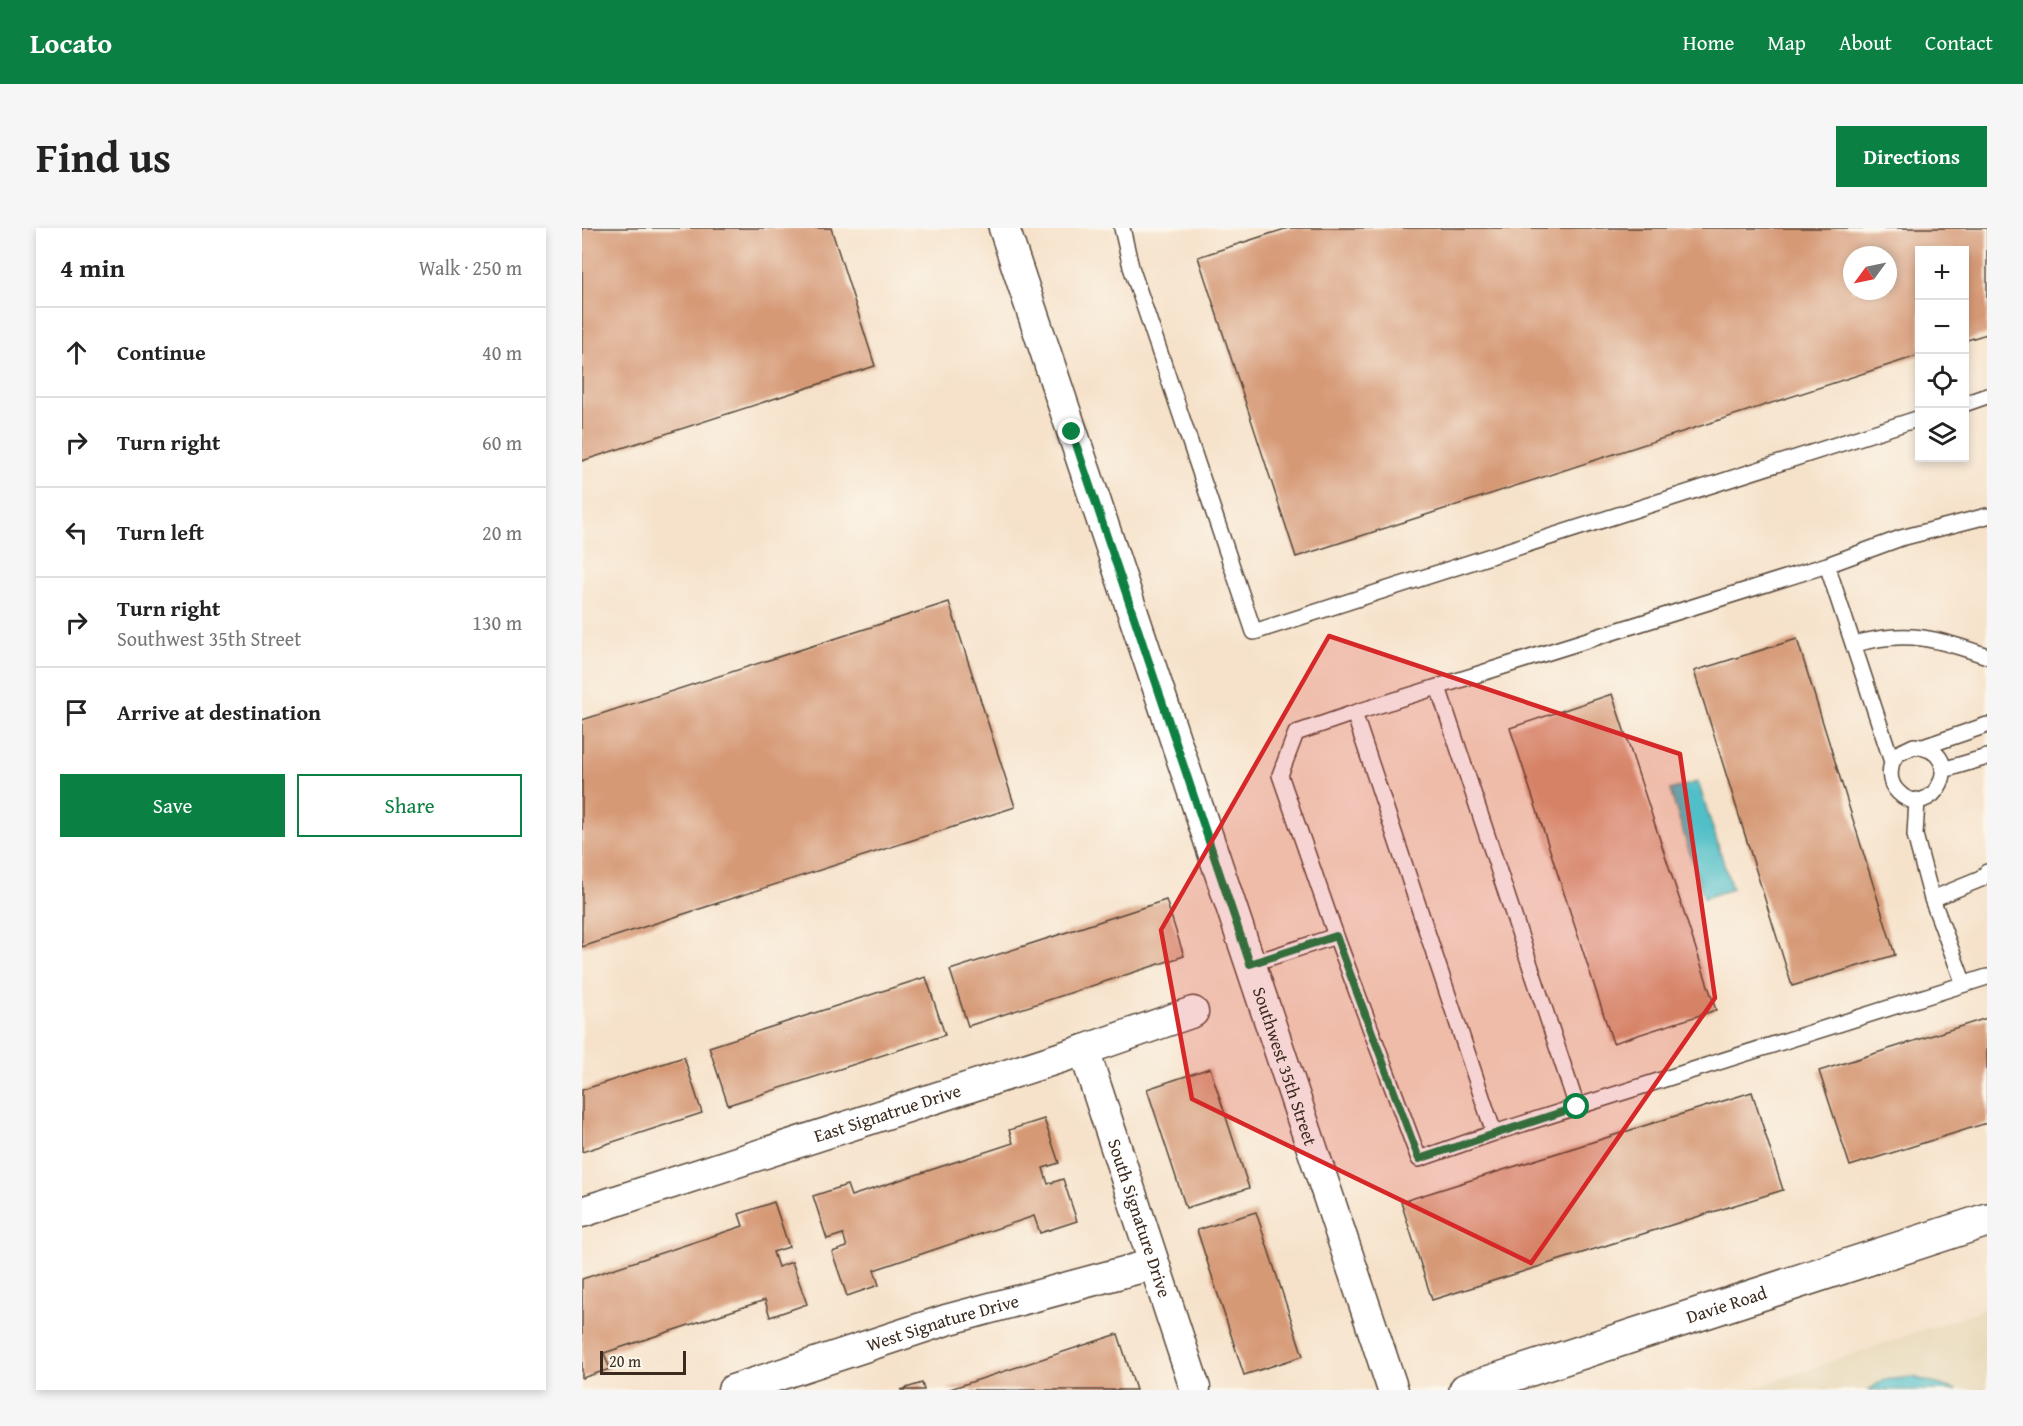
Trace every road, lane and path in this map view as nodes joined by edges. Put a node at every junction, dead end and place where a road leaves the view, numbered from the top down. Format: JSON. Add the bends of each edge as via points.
{"nodes":[{"id":1,"x":1005,"y":228,"type":"edge"},
{"id":2,"x":1122,"y":228,"type":"edge"},
{"id":3,"x":1987,"y":396,"type":"edge"},
{"id":4,"x":1969,"y":403,"type":"edge"},
{"id":5,"x":1915,"y":420,"type":"edge"},
{"id":6,"x":1987,"y":516,"type":"edge"},
{"id":7,"x":1827,"y":565,"type":"junction"},
{"id":8,"x":1856,"y":644,"type":"junction"},
{"id":9,"x":1987,"y":656,"type":"edge"},
{"id":10,"x":1438,"y":687,"type":"junction"},
{"id":11,"x":1354,"y":713,"type":"junction"},
{"id":12,"x":1987,"y":725,"type":"edge"},
{"id":13,"x":1923,"y":747,"type":"junction"},
{"id":14,"x":1987,"y":757,"type":"edge"},
{"id":15,"x":1892,"y":762,"type":"junction"},
{"id":16,"x":1943,"y":770,"type":"junction"},
{"id":17,"x":1917,"y":800,"type":"junction"},
{"id":18,"x":1987,"y":872,"type":"edge"},
{"id":19,"x":1932,"y":898,"type":"junction"},
{"id":20,"x":1336,"y":936,"type":"junction"},
{"id":21,"x":1250,"y":964,"type":"junction"},
{"id":22,"x":1987,"y":977,"type":"edge"},
{"id":23,"x":1964,"y":984,"type":"junction"},
{"id":24,"x":1192,"y":1012,"type":"dead end"},
{"id":25,"x":1084,"y":1050,"type":"junction"},
{"id":26,"x":1577,"y":1107,"type":"junction"},
{"id":27,"x":1494,"y":1133,"type":"junction"},
{"id":28,"x":582,"y":1212,"type":"edge"},
{"id":29,"x":1987,"y":1220,"type":"edge"},
{"id":30,"x":1154,"y":1264,"type":"junction"},
{"id":31,"x":1194,"y":1388,"type":"dead end"},
{"id":32,"x":733,"y":1390,"type":"edge"},
{"id":33,"x":1393,"y":1390,"type":"edge"},
{"id":34,"x":1466,"y":1390,"type":"edge"}],
"edges":[{"from":1,"to":21,"type":"street","name":"Southwest 35th Street"},
{"from":2,"to":5,"type":"lane","via":[[1131,267],[1254,632]]},
{"from":3,"to":4,"type":"lane"},
{"from":6,"to":7,"type":"lane","via":[[1901,538]]},
{"from":7,"to":8,"type":"lane"},
{"from":7,"to":10,"type":"lane"},
{"from":8,"to":9,"type":"lane","via":[[1876,638],[1919,636]]},
{"from":8,"to":15,"type":"lane"},
{"from":10,"to":11,"type":"lane"},
{"from":10,"to":26,"type":"lane"},
{"from":11,"to":20,"type":"lane","via":[[1296,733],[1280,775]]},
{"from":11,"to":27,"type":"lane"},
{"from":12,"to":13,"type":"lane"},
{"from":13,"to":15,"type":"lane","via":[[1905,749]]},
{"from":13,"to":16,"type":"lane","via":[[1938,757]]},
{"from":14,"to":16,"type":"lane"},
{"from":15,"to":17,"type":"lane","via":[[1894,788],[1900,795]]},
{"from":16,"to":17,"type":"lane","via":[[1938,789]]},
{"from":17,"to":19,"type":"lane","via":[[1915,835]]},
{"from":18,"to":19,"type":"lane","via":[[1981,879]]},
{"from":19,"to":23,"type":"lane"},
{"from":20,"to":21,"type":"lane"},
{"from":20,"to":27,"type":"lane","via":[[1419,1159]]},
{"from":21,"to":33,"type":"street","name":"Southwest 35th Street"},
{"from":22,"to":23,"type":"lane"},
{"from":23,"to":26,"type":"lane"},
{"from":24,"to":25,"type":"street","name":"East Signatrue Drive"},
{"from":25,"to":28,"type":"street","name":"East Signatrue Drive"},
{"from":25,"to":30,"type":"street","name":"South Signature Drive"},
{"from":26,"to":27,"type":"lane"},
{"from":29,"to":34,"type":"main road","name":"Davie Road"},
{"from":30,"to":31,"type":"street","name":"South Signature Drive"},
{"from":30,"to":32,"type":"street","name":"West Signature Drive","via":[[946,1320]]}]}
